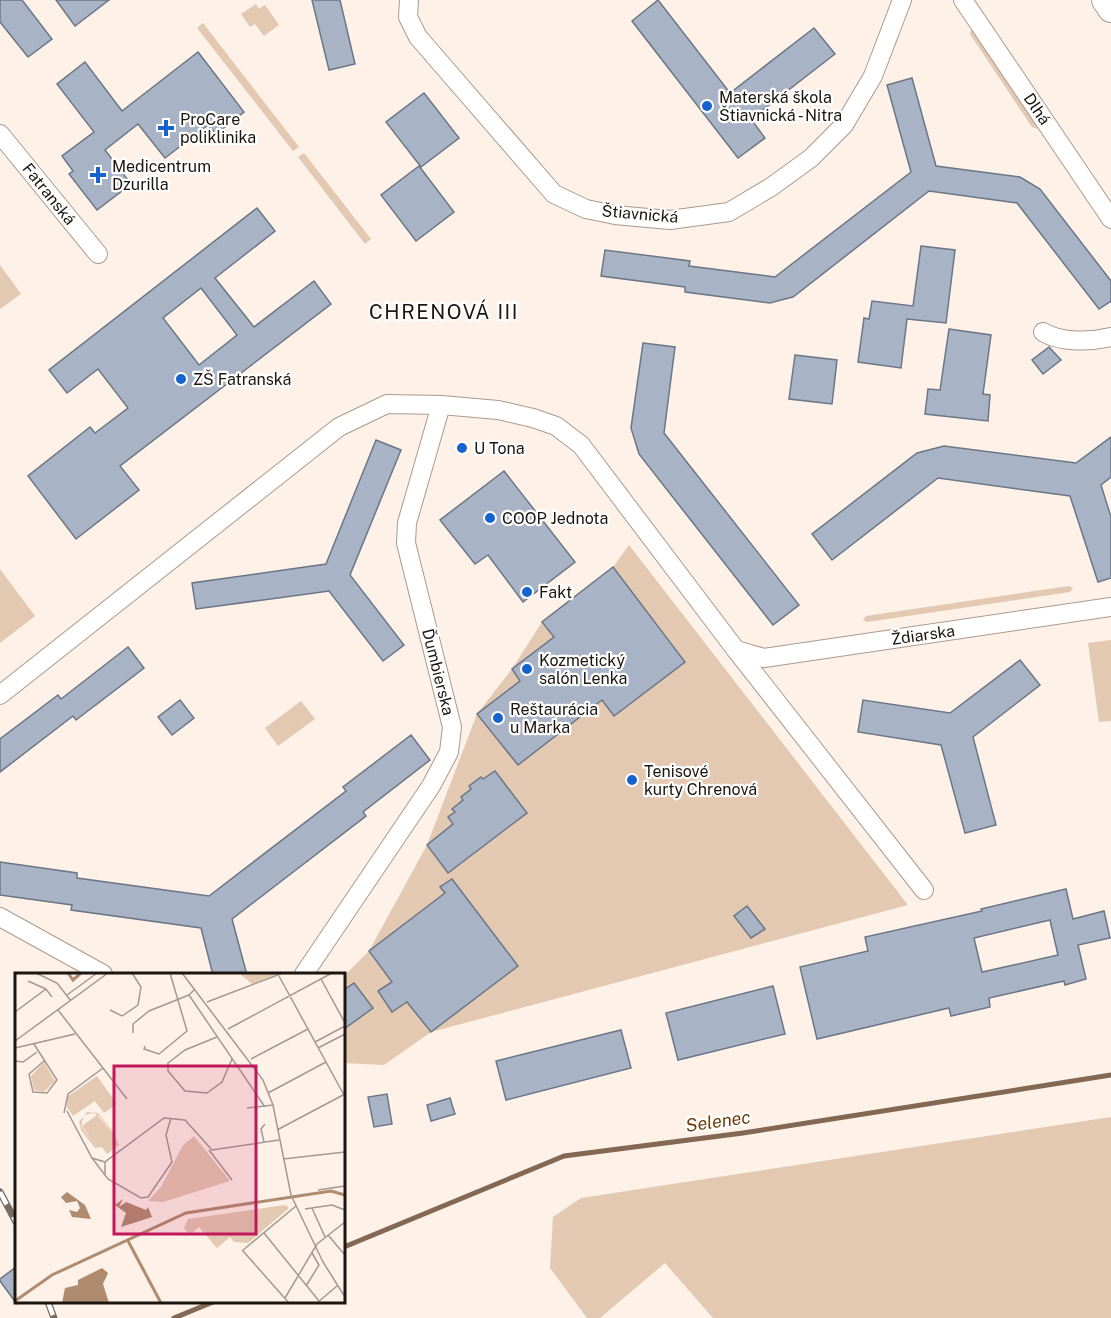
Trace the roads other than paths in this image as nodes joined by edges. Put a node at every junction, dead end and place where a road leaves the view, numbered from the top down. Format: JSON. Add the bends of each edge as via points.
{"nodes":[{"id":1,"x":409,"y":0,"type":"edge"},
{"id":2,"x":902,"y":0,"type":"edge"},
{"id":3,"x":963,"y":0,"type":"edge"},
{"id":4,"x":1105,"y":0,"type":"edge"},
{"id":5,"x":1111,"y":9,"type":"edge"},
{"id":6,"x":0,"y":134,"type":"edge"},
{"id":7,"x":1111,"y":219,"type":"edge"},
{"id":8,"x":92,"y":247,"type":"dead end"},
{"id":9,"x":1043,"y":332,"type":"dead end"},
{"id":10,"x":1111,"y":337,"type":"edge"},
{"id":11,"x":441,"y":405,"type":"junction"},
{"id":12,"x":1111,"y":607,"type":"edge"},
{"id":13,"x":736,"y":650,"type":"junction"},
{"id":14,"x":0,"y":695,"type":"edge"},
{"id":15,"x":924,"y":890,"type":"dead end"},
{"id":16,"x":0,"y":917,"type":"edge"},
{"id":17,"x":99,"y":973,"type":"edge"},
{"id":18,"x":305,"y":973,"type":"edge"}],
"edges":[{"from":1,"to":2,"type":"street","name":"Štiavnická","via":[[408,17],[418,38],[554,194],[586,209],[670,220],[729,212],[811,158],[844,125],[873,76]]},
{"from":3,"to":7,"type":"street","name":"Dlhá"},
{"from":4,"to":5,"type":"street"},
{"from":6,"to":8,"type":"street","name":"Fatranská"},
{"from":9,"to":10,"type":"street","via":[[1052,338],[1076,340]]},
{"from":11,"to":13,"type":"street","via":[[498,410],[556,426],[581,446]]},
{"from":11,"to":14,"type":"street","via":[[387,404],[339,427]]},
{"from":11,"to":18,"type":"street","name":"Ďumbierska","via":[[407,523],[405,543],[452,727],[449,752],[431,786]]},
{"from":12,"to":13,"type":"street","name":"Ždiarska","via":[[764,658]]},
{"from":13,"to":15,"type":"street"},
{"from":16,"to":17,"type":"street"}]}
